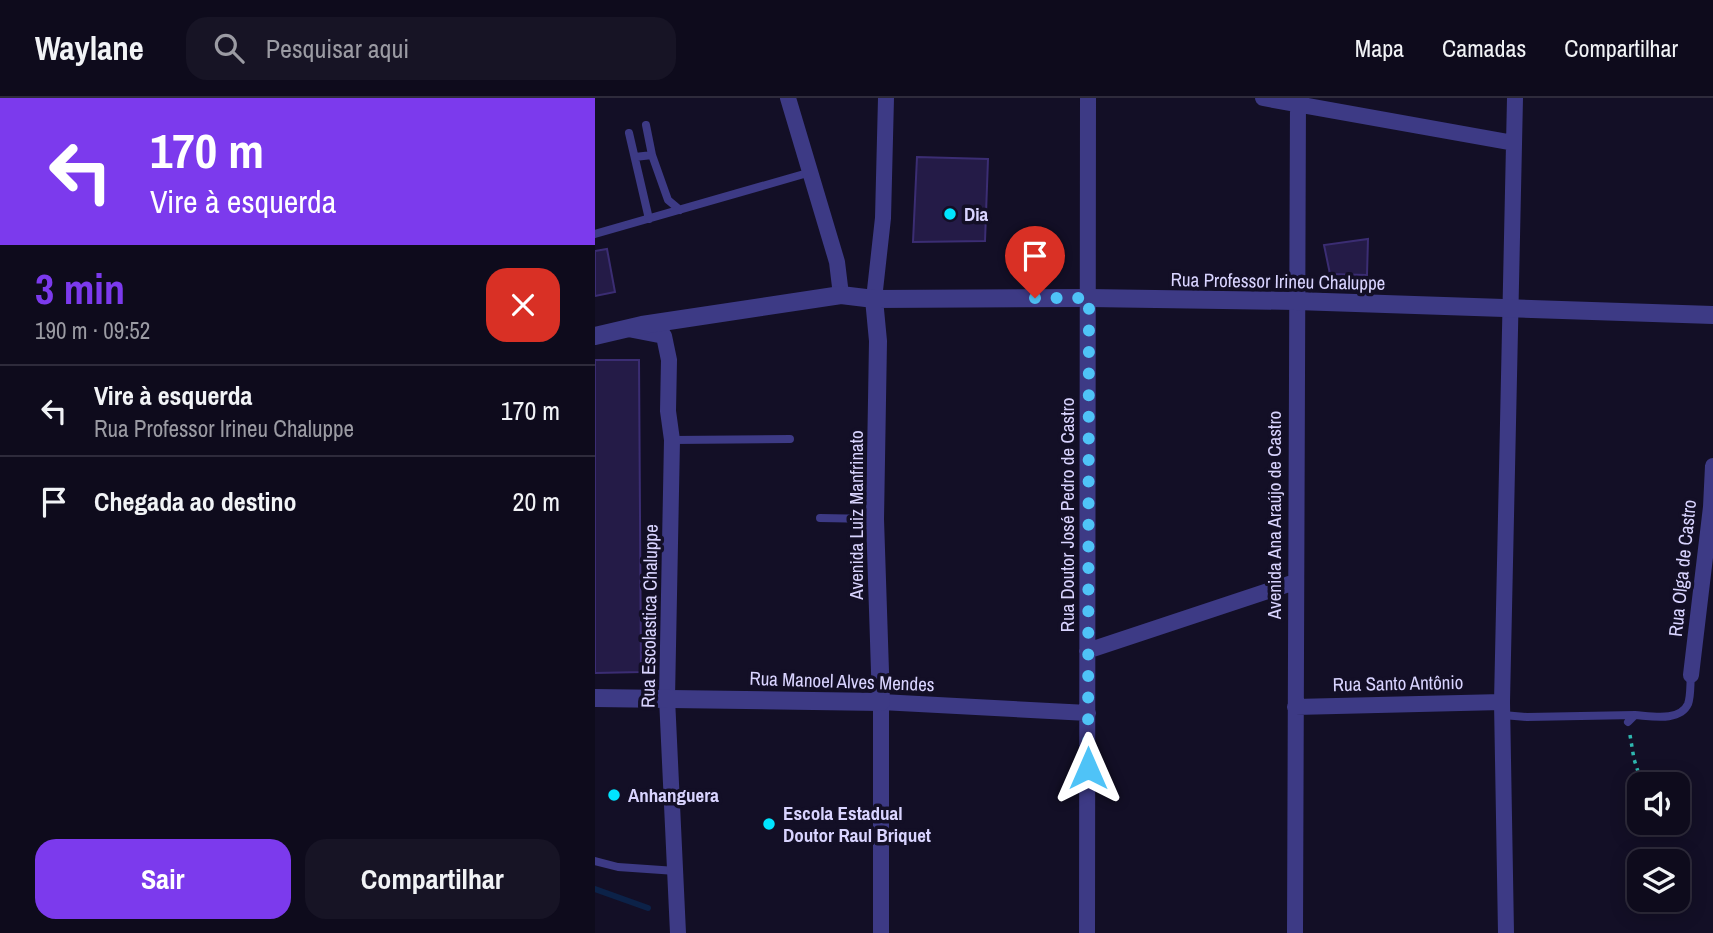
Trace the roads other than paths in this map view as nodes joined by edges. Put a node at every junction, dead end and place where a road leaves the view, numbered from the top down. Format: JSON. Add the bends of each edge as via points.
{"nodes":[{"id":1,"x":788,"y":98,"type":"edge"},
{"id":2,"x":886,"y":98,"type":"edge"},
{"id":3,"x":1088,"y":98,"type":"edge"},
{"id":4,"x":1263,"y":98,"type":"edge"},
{"id":5,"x":1514,"y":98,"type":"edge"},
{"id":6,"x":1298,"y":102,"type":"edge"},
{"id":7,"x":646,"y":125,"type":"dead end"},
{"id":8,"x":629,"y":133,"type":"dead end"},
{"id":9,"x":1514,"y":144,"type":"junction"},
{"id":10,"x":652,"y":155,"type":"junction"},
{"id":11,"x":635,"y":157,"type":"junction"},
{"id":12,"x":811,"y":172,"type":"junction"},
{"id":13,"x":680,"y":210,"type":"junction"},
{"id":14,"x":649,"y":219,"type":"junction"},
{"id":15,"x":595,"y":234,"type":"edge"},
{"id":16,"x":841,"y":295,"type":"junction"},
{"id":17,"x":1089,"y":298,"type":"junction"},
{"id":18,"x":874,"y":299,"type":"junction"},
{"id":19,"x":1296,"y":301,"type":"junction"},
{"id":20,"x":1510,"y":308,"type":"junction"},
{"id":21,"x":1713,"y":315,"type":"edge"},
{"id":22,"x":628,"y":328,"type":"junction"},
{"id":23,"x":595,"y":336,"type":"edge"},
{"id":24,"x":790,"y":439,"type":"dead end"},
{"id":25,"x":672,"y":440,"type":"junction"},
{"id":26,"x":1713,"y":466,"type":"edge"},
{"id":27,"x":820,"y":518,"type":"dead end"},
{"id":28,"x":875,"y":519,"type":"junction"},
{"id":29,"x":1295,"y":583,"type":"junction"},
{"id":30,"x":1087,"y":651,"type":"junction"},
{"id":31,"x":1691,"y":675,"type":"joint"},
{"id":32,"x":595,"y":698,"type":"edge"},
{"id":33,"x":667,"y":698,"type":"junction"},
{"id":34,"x":881,"y":702,"type":"junction"},
{"id":35,"x":1295,"y":707,"type":"junction"},
{"id":36,"x":1503,"y":708,"type":"junction"},
{"id":37,"x":1088,"y":713,"type":"junction"},
{"id":38,"x":595,"y":861,"type":"edge"},
{"id":39,"x":676,"y":871,"type":"junction"},
{"id":40,"x":678,"y":933,"type":"edge"},
{"id":41,"x":881,"y":933,"type":"edge"},
{"id":42,"x":1087,"y":933,"type":"edge"},
{"id":43,"x":1295,"y":933,"type":"edge"},
{"id":44,"x":1506,"y":933,"type":"edge"}],
"edges":[{"from":1,"to":12,"type":"street"},
{"from":2,"to":18,"type":"street","name":"Avenida Luiz Manfrinato","via":[[883,218]]},
{"from":3,"to":17,"type":"street","name":"Rua Doutor José Pedro de Castro"},
{"from":4,"to":6,"type":"street"},
{"from":5,"to":9,"type":"street"},
{"from":6,"to":9,"type":"street"},
{"from":6,"to":19,"type":"street","name":"Avenida Ana Araújo de Castro"},
{"from":7,"to":10,"type":"lane"},
{"from":8,"to":11,"type":"lane"},
{"from":9,"to":20,"type":"street"},
{"from":10,"to":11,"type":"lane"},
{"from":10,"to":13,"type":"lane","via":[[668,200]]},
{"from":11,"to":14,"type":"lane"},
{"from":12,"to":13,"type":"lane"},
{"from":12,"to":16,"type":"street","via":[[837,262]]},
{"from":13,"to":14,"type":"lane"},
{"from":14,"to":15,"type":"lane"},
{"from":16,"to":18,"type":"street","name":"Rua Professor Irineu Chaluppe"},
{"from":16,"to":22,"type":"street","name":"Rua Professor Irineu Chaluppe"},
{"from":17,"to":18,"type":"street","name":"Rua Professor Irineu Chaluppe"},
{"from":17,"to":19,"type":"street","name":"Rua Professor Irineu Chaluppe"},
{"from":17,"to":30,"type":"street","name":"Rua Doutor José Pedro de Castro"},
{"from":18,"to":28,"type":"street","name":"Avenida Luiz Manfrinato","via":[[878,341]]},
{"from":19,"to":20,"type":"street","name":"Rua Professor Irineu Chaluppe"},
{"from":19,"to":29,"type":"street","name":"Avenida Ana Araújo de Castro"},
{"from":20,"to":21,"type":"street","name":"Rua Professor Irineu Chaluppe"},
{"from":20,"to":36,"type":"street"},
{"from":22,"to":23,"type":"street","name":"Rua Professor Irineu Chaluppe"},
{"from":22,"to":25,"type":"street","name":"Rua Escolastica Chaluppe","via":[[664,336]]},
{"from":24,"to":25,"type":"lane"},
{"from":25,"to":33,"type":"street","name":"Rua Escolastica Chaluppe"},
{"from":26,"to":31,"type":"street","name":"Rua Olga de Castro"},
{"from":27,"to":28,"type":"lane"},
{"from":28,"to":34,"type":"street","name":"Avenida Luiz Manfrinato"},
{"from":29,"to":30,"type":"street"},
{"from":29,"to":35,"type":"street","name":"Avenida Ana Araújo de Castro"},
{"from":30,"to":37,"type":"street","name":"Rua Doutor José Pedro de Castro"},
{"from":31,"to":36,"type":"lane","via":[[1688,703],[1681,713],[1669,716],[1527,717]]},
{"from":32,"to":33,"type":"street","name":"Rua Manoel Alves Mendes"},
{"from":33,"to":34,"type":"street","name":"Rua Manoel Alves Mendes"},
{"from":33,"to":39,"type":"street","name":"Rua Escolastica Chaluppe"},
{"from":34,"to":37,"type":"street","name":"Rua Manoel Alves Mendes"},
{"from":34,"to":41,"type":"street","name":"Avenida Luiz Manfrinato"},
{"from":35,"to":36,"type":"street","name":"Rua Santo Antônio"},
{"from":35,"to":43,"type":"street","name":"Avenida Ana Araújo de Castro"},
{"from":36,"to":44,"type":"street"},
{"from":37,"to":42,"type":"street","name":"Rua Doutor José Pedro de Castro"},
{"from":38,"to":39,"type":"lane"},
{"from":39,"to":40,"type":"street","name":"Rua Escolastica Chaluppe"}]}
